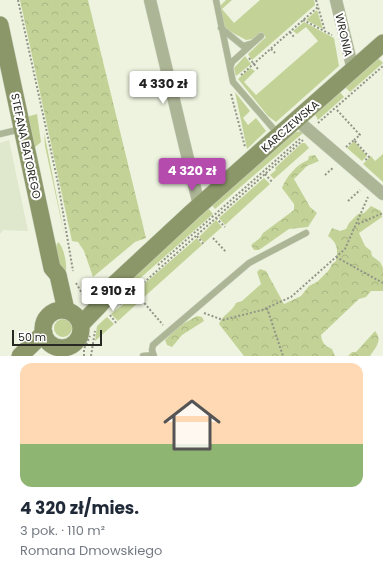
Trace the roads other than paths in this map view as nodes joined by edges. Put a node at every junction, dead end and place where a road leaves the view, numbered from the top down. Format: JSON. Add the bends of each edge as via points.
{"nodes":[{"id":1,"x":150,"y":0,"type":"edge"},
{"id":2,"x":216,"y":0,"type":"edge"},
{"id":3,"x":336,"y":0,"type":"edge"},
{"id":4,"x":222,"y":28,"type":"junction"},
{"id":5,"x":1,"y":30,"type":"edge"},
{"id":6,"x":261,"y":36,"type":"dead end"},
{"id":7,"x":253,"y":43,"type":"junction"},
{"id":8,"x":383,"y":43,"type":"edge"},
{"id":9,"x":230,"y":69,"type":"junction"},
{"id":10,"x":352,"y":70,"type":"junction"},
{"id":11,"x":297,"y":120,"type":"junction"},
{"id":12,"x":22,"y":129,"type":"junction"},
{"id":13,"x":0,"y":134,"type":"edge"},
{"id":14,"x":279,"y":135,"type":"junction"},
{"id":15,"x":383,"y":194,"type":"edge"},
{"id":16,"x":200,"y":205,"type":"junction"},
{"id":17,"x":306,"y":233,"type":"dead end"},
{"id":18,"x":74,"y":317,"type":"junction"},
{"id":19,"x":62,"y":347,"type":"edge"},
{"id":20,"x":153,"y":355,"type":"edge"},
{"id":21,"x":20,"y":356,"type":"edge"},
{"id":22,"x":36,"y":356,"type":"edge"},
{"id":23,"x":143,"y":356,"type":"edge"}],
"edges":[{"from":1,"to":16,"type":"street"},
{"from":2,"to":4,"type":"lane"},
{"from":3,"to":10,"type":"street","name":"WRONIA"},
{"from":4,"to":7,"type":"lane","via":[[240,45]]},
{"from":4,"to":9,"type":"lane"},
{"from":5,"to":12,"type":"main road","name":"STEFANA BATOREGO"},
{"from":6,"to":7,"type":"lane"},
{"from":7,"to":9,"type":"lane","via":[[232,62]]},
{"from":8,"to":10,"type":"main road","name":"KARCZEWSKA"},
{"from":9,"to":14,"type":"lane","via":[[233,82]]},
{"from":10,"to":11,"type":"main road","name":"KARCZEWSKA"},
{"from":11,"to":14,"type":"main road","name":"KARCZEWSKA"},
{"from":11,"to":15,"type":"street","via":[[306,135]]},
{"from":12,"to":13,"type":"lane"},
{"from":12,"to":18,"type":"main road","name":"STEFANA BATOREGO","via":[[52,268],[58,275]]},
{"from":14,"to":16,"type":"main road","name":"KARCZEWSKA"},
{"from":16,"to":18,"type":"main road","name":"KARCZEWSKA","via":[[112,296],[108,296],[88,315]]},
{"from":17,"to":20,"type":"lane","via":[[249,263],[153,345]]},
{"from":18,"to":19,"type":"main road","via":[[80,337]]},
{"from":18,"to":19,"type":"main road","via":[[46,320]]},
{"from":19,"to":21,"type":"main road"},
{"from":19,"to":22,"type":"main road"},
{"from":20,"to":23,"type":"lane"}]}
